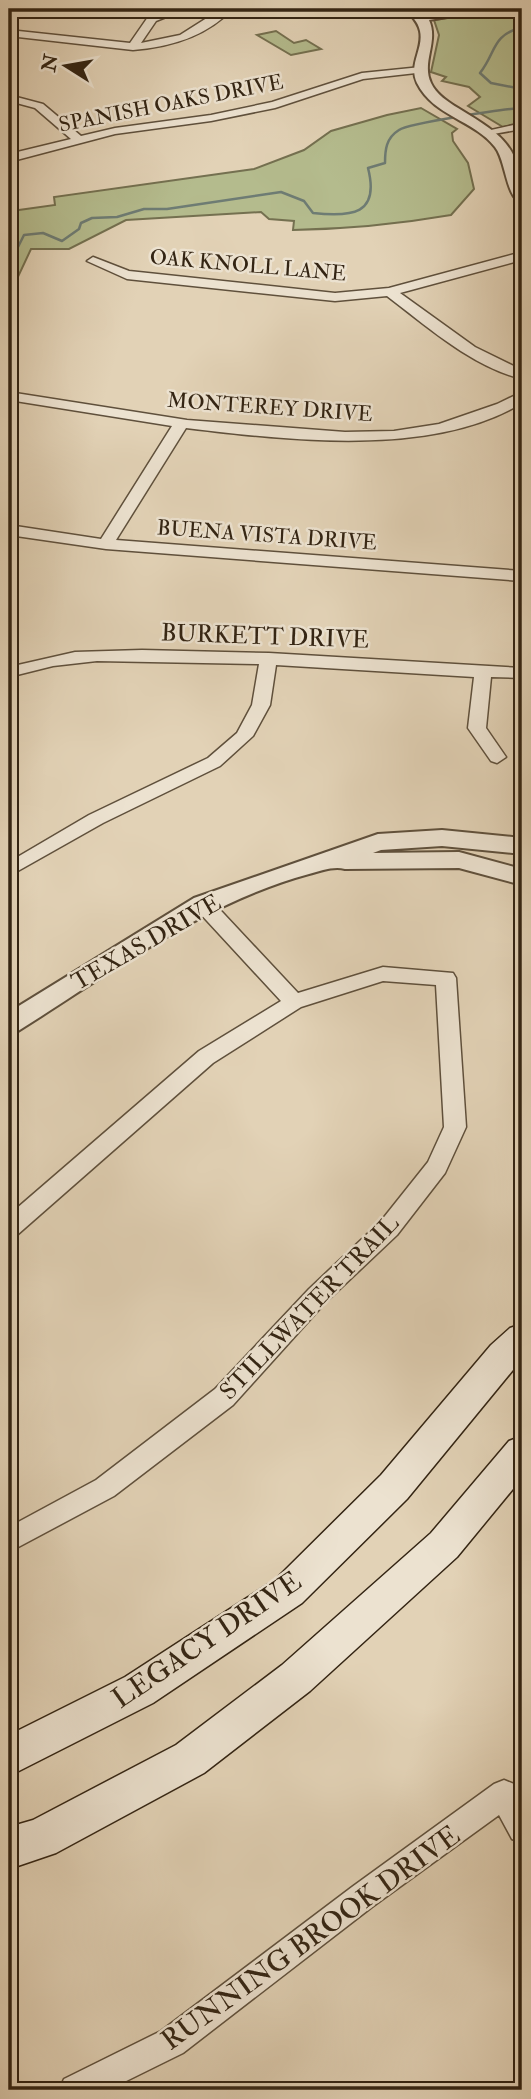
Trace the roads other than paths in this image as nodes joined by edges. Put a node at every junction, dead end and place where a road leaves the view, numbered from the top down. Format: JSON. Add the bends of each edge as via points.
{"nodes":[{"id":1,"x":181,"y":9,"type":"edge"},
{"id":2,"x":227,"y":9,"type":"edge"},
{"id":3,"x":439,"y":9,"type":"edge"},
{"id":4,"x":472,"y":9,"type":"edge"},
{"id":5,"x":416,"y":13,"type":"edge"},
{"id":6,"x":9,"y":33,"type":"edge"},
{"id":7,"x":133,"y":47,"type":"junction"},
{"id":8,"x":421,"y":70,"type":"junction"},
{"id":9,"x":9,"y":98,"type":"edge"},
{"id":10,"x":522,"y":126,"type":"edge"},
{"id":11,"x":488,"y":132,"type":"junction"},
{"id":12,"x":79,"y":140,"type":"junction"},
{"id":13,"x":9,"y":158,"type":"edge"},
{"id":14,"x":522,"y":198,"type":"edge"},
{"id":15,"x":522,"y":256,"type":"edge"},
{"id":16,"x":93,"y":261,"type":"dead end"},
{"id":17,"x":390,"y":292,"type":"junction"},
{"id":18,"x":522,"y":375,"type":"edge"},
{"id":19,"x":9,"y":396,"type":"edge"},
{"id":20,"x":522,"y":396,"type":"edge"},
{"id":21,"x":181,"y":424,"type":"junction"},
{"id":22,"x":9,"y":530,"type":"edge"},
{"id":23,"x":106,"y":544,"type":"junction"},
{"id":24,"x":522,"y":576,"type":"edge"},
{"id":25,"x":270,"y":658,"type":"junction"},
{"id":26,"x":9,"y":672,"type":"edge"},
{"id":27,"x":483,"y":672,"type":"junction"},
{"id":28,"x":522,"y":673,"type":"edge"},
{"id":29,"x":497,"y":757,"type":"dead end"},
{"id":30,"x":522,"y":846,"type":"edge"},
{"id":31,"x":329,"y":861,"type":"junction"},
{"id":32,"x":9,"y":870,"type":"edge"},
{"id":33,"x":521,"y":873,"type":"edge"},
{"id":34,"x":203,"y":904,"type":"junction"},
{"id":35,"x":294,"y":1002,"type":"junction"},
{"id":36,"x":9,"y":1024,"type":"edge"},
{"id":37,"x":9,"y":1228,"type":"edge"},
{"id":38,"x":522,"y":1338,"type":"edge"},
{"id":39,"x":522,"y":1452,"type":"edge"},
{"id":40,"x":9,"y":1540,"type":"edge"},
{"id":41,"x":9,"y":1756,"type":"edge"},
{"id":42,"x":522,"y":1829,"type":"edge"},
{"id":43,"x":9,"y":1848,"type":"edge"},
{"id":44,"x":75,"y":2090,"type":"edge"}],
"edges":[{"from":1,"to":7,"type":"street","via":[[152,19]]},
{"from":2,"to":7,"type":"street","via":[[189,37]]},
{"from":3,"to":5,"type":"street"},
{"from":4,"to":5,"type":"street"},
{"from":5,"to":8,"type":"street","via":[[429,32]]},
{"from":6,"to":7,"type":"street"},
{"from":8,"to":11,"type":"street","via":[[424,83],[449,110]]},
{"from":8,"to":12,"type":"street","name":"SPANISH OAKS DRIVE","via":[[362,76],[275,105]]},
{"from":9,"to":12,"type":"street","via":[[39,106]]},
{"from":10,"to":11,"type":"street"},
{"from":11,"to":14,"type":"street","via":[[509,158]]},
{"from":12,"to":13,"type":"street","name":"SPANISH OAKS DRIVE"},
{"from":15,"to":17,"type":"street","name":"OAK KNOLL LANE"},
{"from":16,"to":17,"type":"street","name":"OAK KNOLL LANE","via":[[127,275],[295,295]]},
{"from":17,"to":18,"type":"street","via":[[469,350]]},
{"from":19,"to":21,"type":"street","name":"MONTEREY DRIVE"},
{"from":20,"to":21,"type":"street","name":"MONTEREY DRIVE","via":[[472,420],[372,438]]},
{"from":21,"to":23,"type":"street"},
{"from":22,"to":23,"type":"street","name":"BUENA VISTA DRIVE"},
{"from":23,"to":24,"type":"street","name":"BUENA VISTA DRIVE"},
{"from":25,"to":26,"type":"street","name":"BURKETT DRIVE","via":[[106,655],[40,661]]},
{"from":25,"to":27,"type":"street","name":"BURKETT DRIVE"},
{"from":25,"to":32,"type":"street","via":[[261,705],[244,736],[214,762],[96,819]]},
{"from":27,"to":28,"type":"street","name":"BURKETT DRIVE"},
{"from":27,"to":29,"type":"street","via":[[477,728]]},
{"from":30,"to":31,"type":"street","name":"TEXAS DRIVE","via":[[442,838],[378,842]]},
{"from":31,"to":33,"type":"street","name":"TEXAS DRIVE","via":[[459,860]]},
{"from":31,"to":34,"type":"street","name":"TEXAS DRIVE"},
{"from":34,"to":35,"type":"street"},
{"from":34,"to":36,"type":"street","name":"TEXAS DRIVE"},
{"from":35,"to":37,"type":"street","via":[[206,1057]]},
{"from":35,"to":40,"type":"street","name":"STILLWATER TRAIL","via":[[383,974],[446,978],[455,1127],[437,1167],[389,1228],[317,1296],[224,1397],[105,1488]]},
{"from":38,"to":41,"type":"main road","name":"LEGACY DRIVE","via":[[394,1487],[289,1591],[139,1690]]},
{"from":39,"to":43,"type":"main road","via":[[444,1545],[296,1678],[190,1759],[41,1838]]},
{"from":42,"to":44,"type":"street","name":"RUNNING BROOK DRIVE","via":[[504,1794],[172,2042]]}]}
